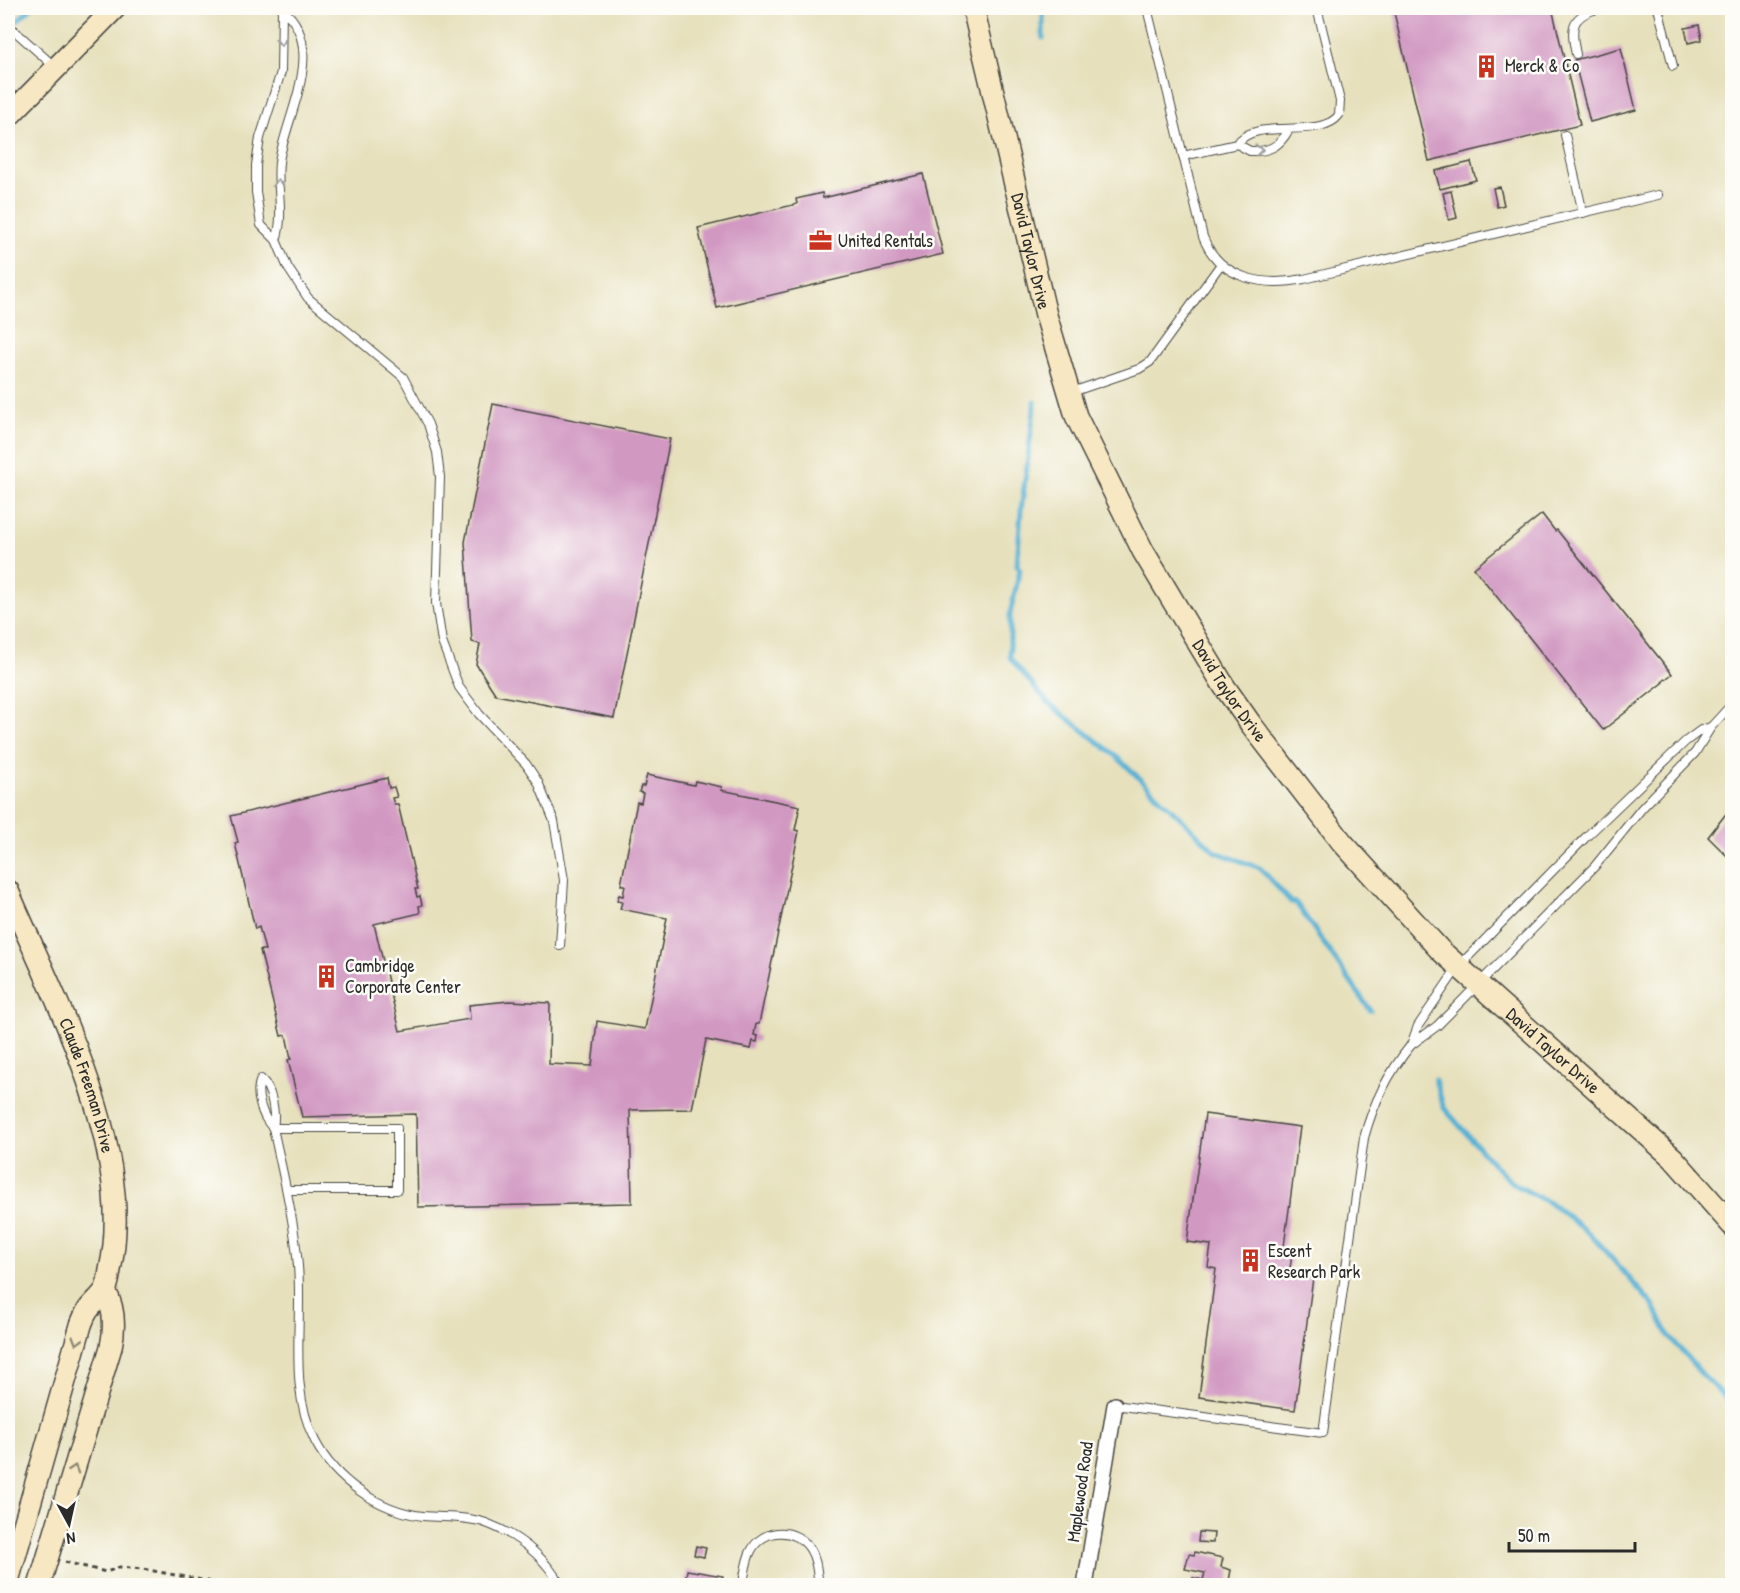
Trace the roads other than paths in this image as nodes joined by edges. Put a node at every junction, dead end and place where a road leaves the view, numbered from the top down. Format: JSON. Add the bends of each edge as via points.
{"nodes":[{"id":1,"x":115,"y":8,"type":"edge"},
{"id":2,"x":282,"y":8,"type":"edge"},
{"id":3,"x":973,"y":8,"type":"edge"},
{"id":4,"x":1147,"y":8,"type":"edge"},
{"id":5,"x":1317,"y":8,"type":"edge"},
{"id":6,"x":1601,"y":8,"type":"edge"},
{"id":7,"x":1658,"y":8,"type":"edge"},
{"id":8,"x":8,"y":25,"type":"edge"},
{"id":9,"x":1576,"y":54,"type":"dead end"},
{"id":10,"x":1673,"y":66,"type":"dead end"},
{"id":11,"x":55,"y":67,"type":"junction"},
{"id":12,"x":8,"y":117,"type":"edge"},
{"id":13,"x":1288,"y":131,"type":"junction"},
{"id":14,"x":1565,"y":135,"type":"dead end"},
{"id":15,"x":1237,"y":144,"type":"junction"},
{"id":16,"x":1183,"y":156,"type":"junction"},
{"id":17,"x":1658,"y":195,"type":"dead end"},
{"id":18,"x":1583,"y":213,"type":"junction"},
{"id":19,"x":276,"y":240,"type":"junction"},
{"id":20,"x":1221,"y":264,"type":"junction"},
{"id":21,"x":1068,"y":393,"type":"junction"},
{"id":22,"x":1732,"y":704,"type":"edge"},
{"id":23,"x":1711,"y":726,"type":"junction"},
{"id":24,"x":8,"y":893,"type":"edge"},
{"id":25,"x":13,"y":918,"type":"edge"},
{"id":26,"x":560,"y":946,"type":"dead end"},
{"id":27,"x":1458,"y":967,"type":"junction"},
{"id":28,"x":1478,"y":985,"type":"junction"},
{"id":29,"x":1411,"y":1044,"type":"junction"},
{"id":30,"x":273,"y":1128,"type":"junction"},
{"id":31,"x":286,"y":1190,"type":"junction"},
{"id":32,"x":1732,"y":1225,"type":"edge"},
{"id":33,"x":105,"y":1291,"type":"junction"},
{"id":34,"x":1115,"y":1405,"type":"joint"},
{"id":35,"x":8,"y":1579,"type":"edge"},
{"id":36,"x":743,"y":1583,"type":"dead end"},
{"id":37,"x":33,"y":1586,"type":"edge"},
{"id":38,"x":39,"y":1586,"type":"edge"},
{"id":39,"x":561,"y":1586,"type":"edge"},
{"id":40,"x":819,"y":1586,"type":"edge"},
{"id":41,"x":1085,"y":1586,"type":"edge"}],
"edges":[{"from":1,"to":11,"type":"street"},
{"from":19,"to":2,"type":"lane","one_way":true,"via":[[281,223],[280,156],[303,67],[297,26]]},
{"from":2,"to":19,"type":"lane","one_way":true,"via":[[281,72],[260,138],[255,180],[261,225]]},
{"from":3,"to":21,"type":"street","name":"David Taylor Drive"},
{"from":4,"to":16,"type":"lane"},
{"from":5,"to":13,"type":"lane","via":[[1340,111],[1333,121]]},
{"from":6,"to":9,"type":"lane","via":[[1586,12],[1574,25]]},
{"from":7,"to":10,"type":"lane"},
{"from":8,"to":11,"type":"lane"},
{"from":11,"to":12,"type":"street"},
{"from":13,"to":15,"type":"lane","via":[[1271,129],[1250,134]]},
{"from":15,"to":13,"type":"lane","one_way":true,"via":[[1250,152],[1272,148],[1280,144]]},
{"from":14,"to":18,"type":"lane"},
{"from":15,"to":16,"type":"lane"},
{"from":16,"to":20,"type":"lane","via":[[1203,237]]},
{"from":17,"to":18,"type":"lane"},
{"from":18,"to":20,"type":"lane","via":[[1288,283],[1254,281]]},
{"from":19,"to":26,"type":"lane","via":[[288,268],[308,298],[402,377],[428,424],[440,477],[436,603],[442,642],[459,687],[526,764],[554,821],[564,880]]},
{"from":20,"to":21,"type":"lane","via":[[1145,366]]},
{"from":21,"to":27,"type":"street","name":"David Taylor Drive","via":[[1143,551],[1243,714],[1360,864]]},
{"from":22,"to":23,"type":"lane"},
{"from":23,"to":27,"type":"lane","via":[[1686,741]]},
{"from":23,"to":28,"type":"lane","via":[[1695,753],[1642,808],[1595,866]]},
{"from":24,"to":25,"type":"street","name":"Claude Freeman Drive"},
{"from":25,"to":33,"type":"street","name":"Claude Freeman Drive","via":[[86,1076],[106,1142],[114,1216],[111,1268]]},
{"from":27,"to":28,"type":"street","name":"David Taylor Drive"},
{"from":27,"to":29,"type":"lane","via":[[1418,1026]]},
{"from":28,"to":29,"type":"lane","via":[[1437,1026]]},
{"from":28,"to":32,"type":"street","name":"David Taylor Drive","via":[[1673,1158]]},
{"from":29,"to":34,"type":"lane","via":[[1374,1106],[1364,1138],[1323,1434]]},
{"from":30,"to":30,"type":"lane","via":[[268,1088],[261,1079],[258,1091],[266,1120]]},
{"from":30,"to":31,"type":"lane"},
{"from":30,"to":31,"type":"lane","via":[[397,1128],[397,1190]]},
{"from":31,"to":39,"type":"lane","via":[[298,1268],[300,1391],[310,1430],[327,1460],[360,1491],[388,1506],[414,1515],[474,1520],[497,1528],[537,1553]]},
{"from":33,"to":35,"type":"street","name":"Claude Freeman Drive","one_way":true,"via":[[90,1304],[81,1325]]},
{"from":38,"to":33,"type":"street","name":"Claude Freeman Drive","one_way":true,"via":[[111,1347],[113,1320]]},
{"from":34,"to":41,"type":"street","name":"Maplewood Road"},
{"from":35,"to":37,"type":"street"},
{"from":36,"to":40,"type":"lane","via":[[752,1548],[783,1532],[795,1535],[808,1546]]}]}
